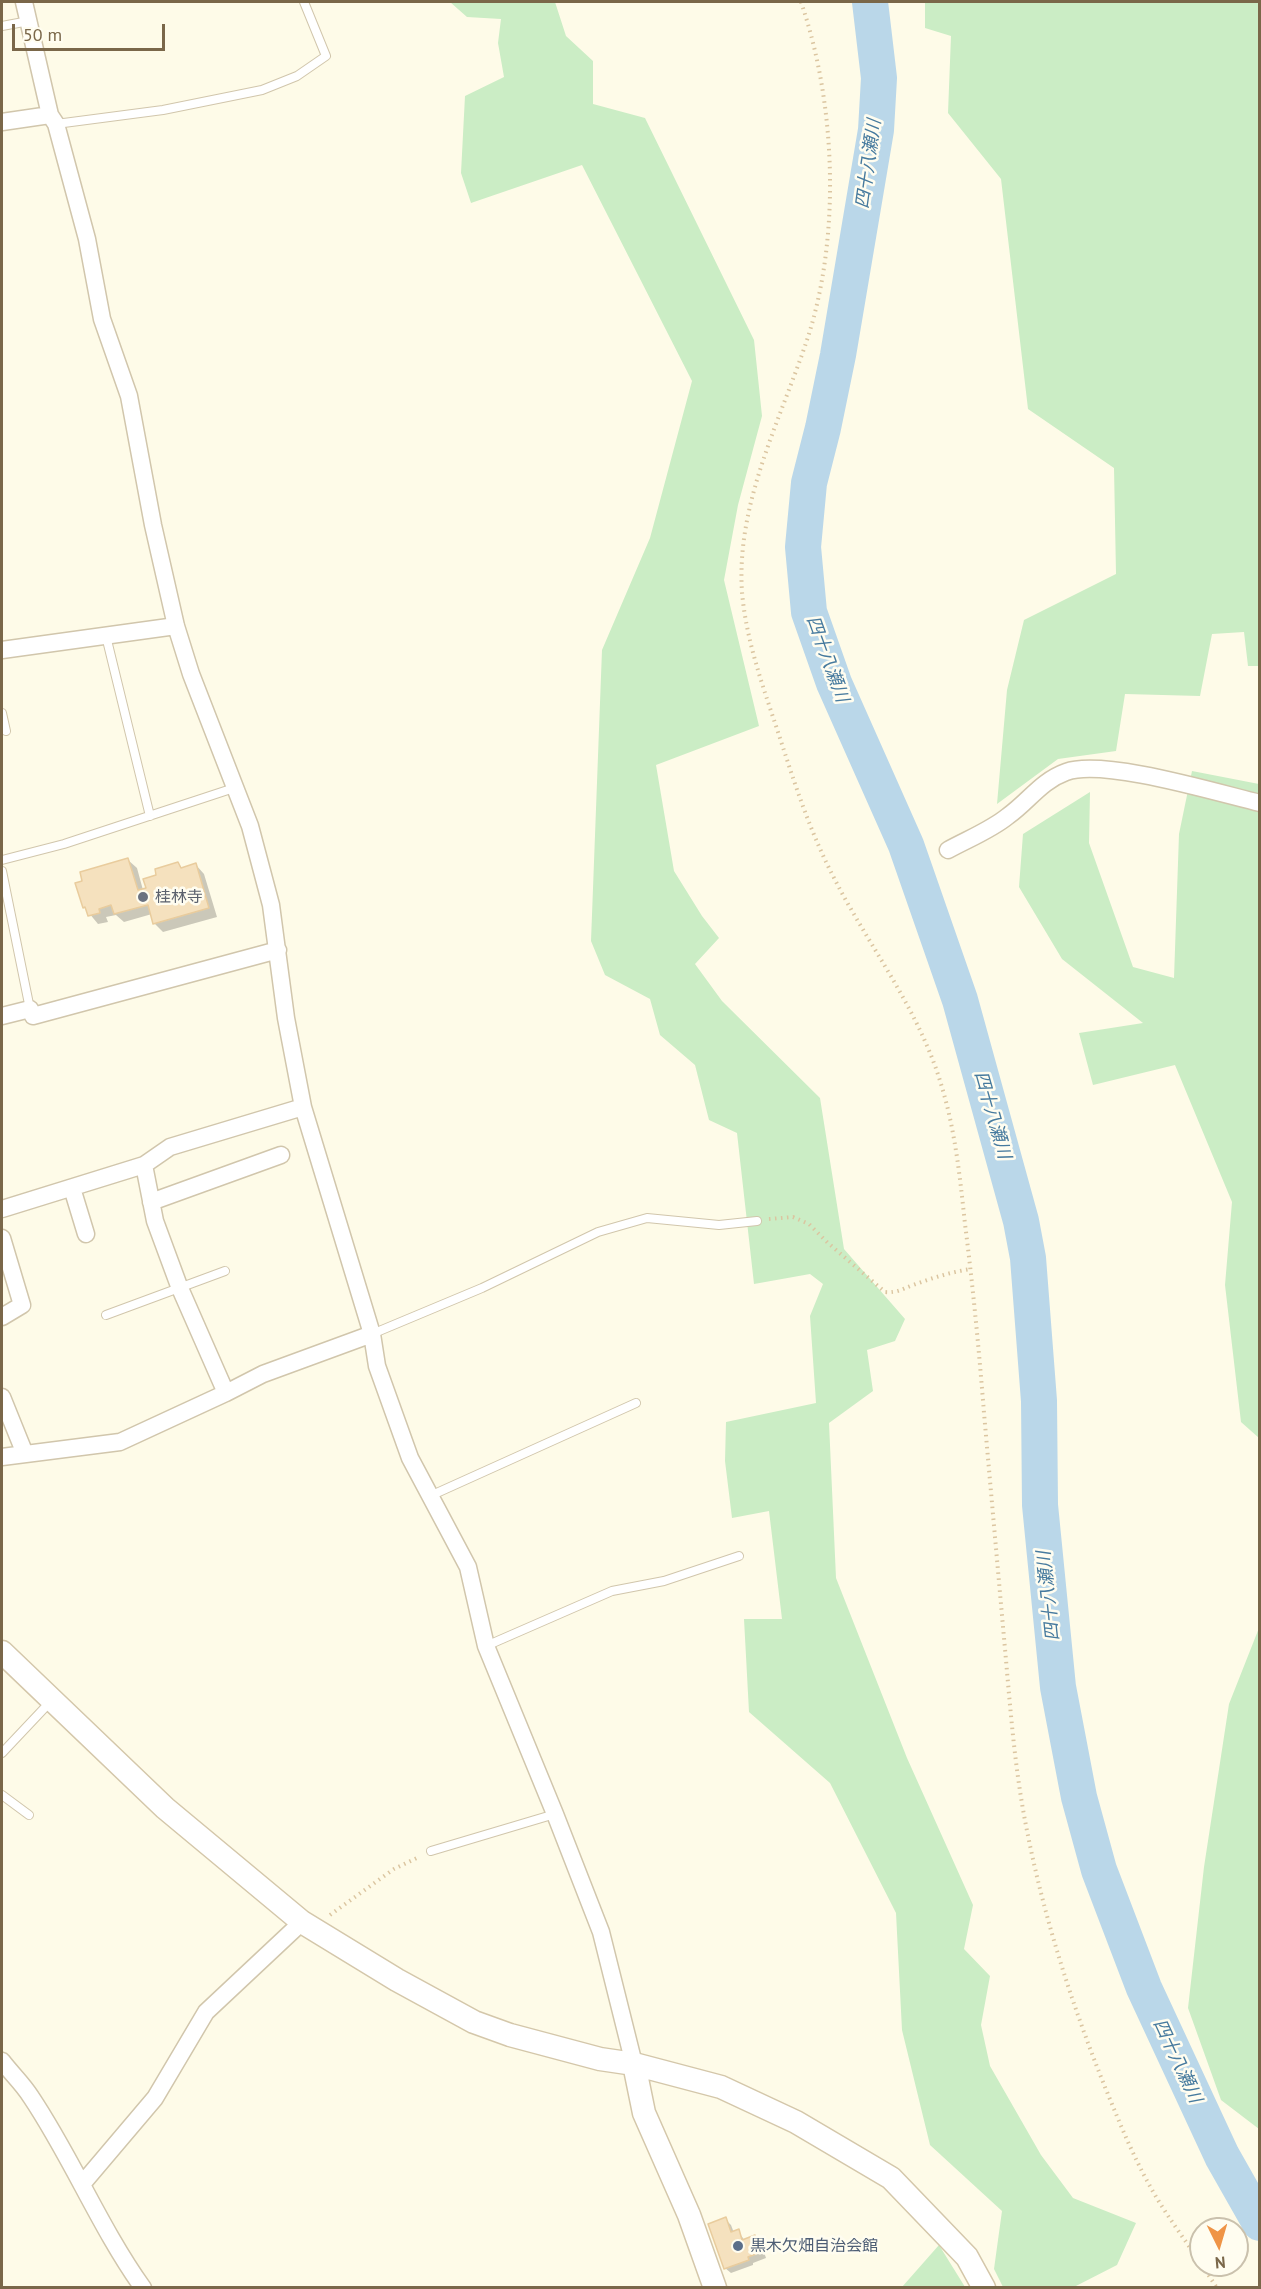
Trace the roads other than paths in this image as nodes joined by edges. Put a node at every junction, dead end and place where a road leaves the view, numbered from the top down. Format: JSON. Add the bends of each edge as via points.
{"nodes":[{"id":1,"x":24,"y":2,"type":"edge"},
{"id":2,"x":304,"y":2,"type":"edge"},
{"id":3,"x":29,"y":21,"type":"junction"},
{"id":4,"x":2,"y":27,"type":"edge"},
{"id":5,"x":53,"y":120,"type":"junction"},
{"id":6,"x":2,"y":122,"type":"edge"},
{"id":7,"x":176,"y":626,"type":"junction"},
{"id":8,"x":106,"y":636,"type":"junction"},
{"id":9,"x":2,"y":650,"type":"edge"},
{"id":10,"x":2,"y":713,"type":"edge"},
{"id":11,"x":6,"y":731,"type":"dead end"},
{"id":12,"x":234,"y":788,"type":"junction"},
{"id":13,"x":1260,"y":803,"type":"edge"},
{"id":14,"x":150,"y":816,"type":"junction"},
{"id":15,"x":948,"y":850,"type":"dead end"},
{"id":16,"x":2,"y":860,"type":"edge"},
{"id":17,"x":2,"y":871,"type":"edge"},
{"id":18,"x":278,"y":950,"type":"junction"},
{"id":19,"x":30,"y":1009,"type":"junction"},
{"id":20,"x":2,"y":1016,"type":"edge"},
{"id":21,"x":303,"y":1107,"type":"junction"},
{"id":22,"x":281,"y":1155,"type":"dead end"},
{"id":23,"x":144,"y":1165,"type":"junction"},
{"id":24,"x":72,"y":1188,"type":"junction"},
{"id":25,"x":151,"y":1202,"type":"junction"},
{"id":26,"x":2,"y":1209,"type":"edge"},
{"id":27,"x":757,"y":1221,"type":"road end"},
{"id":28,"x":86,"y":1234,"type":"dead end"},
{"id":29,"x":2,"y":1238,"type":"edge"},
{"id":30,"x":225,"y":1270,"type":"dead end"},
{"id":31,"x":179,"y":1286,"type":"junction"},
{"id":32,"x":106,"y":1315,"type":"dead end"},
{"id":33,"x":2,"y":1317,"type":"edge"},
{"id":34,"x":372,"y":1334,"type":"junction"},
{"id":35,"x":226,"y":1393,"type":"junction"},
{"id":36,"x":2,"y":1397,"type":"edge"},
{"id":37,"x":636,"y":1403,"type":"dead end"},
{"id":38,"x":25,"y":1455,"type":"junction"},
{"id":39,"x":2,"y":1457,"type":"edge"},
{"id":40,"x":430,"y":1496,"type":"junction"},
{"id":41,"x":739,"y":1556,"type":"dead end"},
{"id":42,"x":486,"y":1646,"type":"junction"},
{"id":43,"x":2,"y":1652,"type":"edge"},
{"id":44,"x":52,"y":1700,"type":"junction"},
{"id":45,"x":2,"y":1753,"type":"edge"},
{"id":46,"x":2,"y":1795,"type":"edge"},
{"id":47,"x":555,"y":1814,"type":"junction"},
{"id":48,"x":29,"y":1815,"type":"dead end"},
{"id":49,"x":430,"y":1851,"type":"road end"},
{"id":50,"x":307,"y":1925,"type":"junction"},
{"id":51,"x":2,"y":2061,"type":"edge"},
{"id":52,"x":634,"y":2064,"type":"junction"},
{"id":53,"x":83,"y":2183,"type":"junction"},
{"id":54,"x":143,"y":2288,"type":"edge"},
{"id":55,"x":715,"y":2288,"type":"edge"},
{"id":56,"x":984,"y":2288,"type":"edge"}],
"edges":[{"from":1,"to":3,"type":"street"},
{"from":2,"to":5,"type":"lane","via":[[326,56],[297,76],[262,90],[163,110]]},
{"from":3,"to":4,"type":"lane"},
{"from":3,"to":5,"type":"street"},
{"from":5,"to":6,"type":"street"},
{"from":5,"to":7,"type":"street","via":[[87,239],[102,319],[129,396]]},
{"from":7,"to":8,"type":"street"},
{"from":7,"to":12,"type":"street"},
{"from":8,"to":9,"type":"street"},
{"from":8,"to":14,"type":"lane"},
{"from":10,"to":11,"type":"lane"},
{"from":12,"to":14,"type":"lane"},
{"from":12,"to":18,"type":"street","via":[[250,826],[271,905]]},
{"from":13,"to":15,"type":"street","via":[[1125,771],[1068,771],[1044,783],[1008,816]]},
{"from":14,"to":16,"type":"lane"},
{"from":17,"to":19,"type":"lane"},
{"from":18,"to":19,"type":"street","via":[[33,1016]]},
{"from":18,"to":21,"type":"street"},
{"from":19,"to":20,"type":"street"},
{"from":21,"to":23,"type":"street","via":[[170,1147]]},
{"from":21,"to":34,"type":"street"},
{"from":22,"to":25,"type":"street"},
{"from":23,"to":24,"type":"street"},
{"from":23,"to":25,"type":"street"},
{"from":24,"to":26,"type":"street"},
{"from":24,"to":28,"type":"street"},
{"from":25,"to":31,"type":"street"},
{"from":27,"to":34,"type":"lane","via":[[719,1225],[647,1218],[598,1232],[482,1288]]},
{"from":29,"to":33,"type":"street","via":[[22,1305]]},
{"from":30,"to":31,"type":"lane"},
{"from":31,"to":32,"type":"lane"},
{"from":31,"to":35,"type":"street"},
{"from":34,"to":35,"type":"street","via":[[263,1374]]},
{"from":34,"to":40,"type":"street","via":[[380,1376],[410,1458]]},
{"from":35,"to":38,"type":"street","via":[[120,1442]]},
{"from":36,"to":38,"type":"street"},
{"from":37,"to":40,"type":"lane"},
{"from":38,"to":39,"type":"street"},
{"from":40,"to":42,"type":"street","via":[[468,1567]]},
{"from":41,"to":42,"type":"lane","via":[[664,1581],[612,1591]]},
{"from":42,"to":47,"type":"street"},
{"from":43,"to":44,"type":"street"},
{"from":44,"to":45,"type":"lane"},
{"from":44,"to":50,"type":"street","via":[[165,1808]]},
{"from":46,"to":48,"type":"lane"},
{"from":47,"to":49,"type":"lane"},
{"from":47,"to":52,"type":"street","via":[[601,1932]]},
{"from":50,"to":52,"type":"street","via":[[474,2022],[600,2059]]},
{"from":50,"to":53,"type":"street","via":[[206,2012],[156,2098]]},
{"from":51,"to":53,"type":"street","via":[[30,2095]]},
{"from":52,"to":55,"type":"street","via":[[644,2113],[689,2215]]},
{"from":52,"to":56,"type":"street","via":[[721,2087],[796,2122],[891,2178],[967,2257]]},
{"from":53,"to":54,"type":"street"}]}
